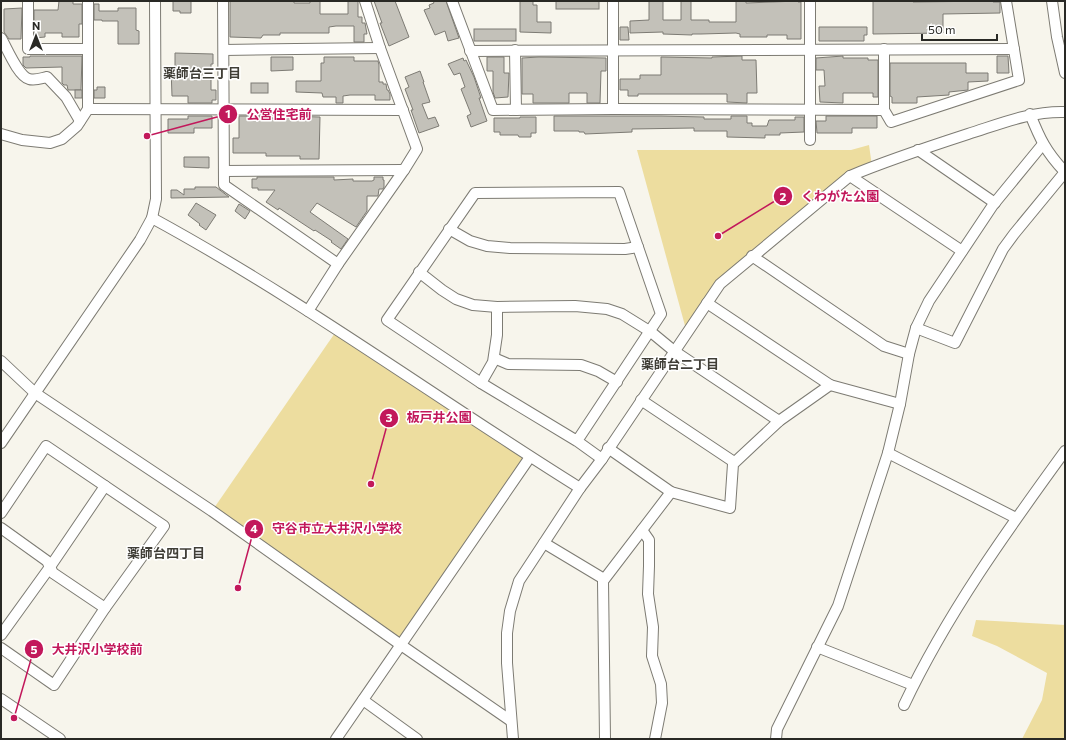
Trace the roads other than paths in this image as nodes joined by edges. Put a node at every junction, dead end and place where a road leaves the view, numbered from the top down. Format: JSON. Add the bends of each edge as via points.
{"nodes":[{"id":1,"x":28,"y":1,"type":"edge"},
{"id":2,"x":88,"y":1,"type":"edge"},
{"id":3,"x":155,"y":1,"type":"edge"},
{"id":4,"x":223,"y":1,"type":"edge"},
{"id":5,"x":365,"y":1,"type":"edge"},
{"id":6,"x":452,"y":1,"type":"edge"},
{"id":7,"x":613,"y":1,"type":"edge"},
{"id":8,"x":810,"y":1,"type":"edge"},
{"id":9,"x":1006,"y":1,"type":"edge"},
{"id":10,"x":1052,"y":1,"type":"edge"},
{"id":11,"x":1061,"y":37,"type":"edge"},
{"id":12,"x":1,"y":38,"type":"edge"},
{"id":13,"x":380,"y":48,"type":"junction"},
{"id":14,"x":1014,"y":48,"type":"junction"},
{"id":15,"x":88,"y":49,"type":"junction"},
{"id":16,"x":613,"y":49,"type":"junction"},
{"id":17,"x":884,"y":49,"type":"junction"},
{"id":18,"x":224,"y":50,"type":"junction"},
{"id":19,"x":470,"y":50,"type":"junction"},
{"id":20,"x":515,"y":50,"type":"junction"},
{"id":21,"x":809,"y":50,"type":"junction"},
{"id":22,"x":1065,"y":73,"type":"edge"},
{"id":23,"x":613,"y":109,"type":"junction"},
{"id":24,"x":88,"y":110,"type":"junction"},
{"id":25,"x":155,"y":110,"type":"junction"},
{"id":26,"x":403,"y":110,"type":"junction"},
{"id":27,"x":516,"y":110,"type":"junction"},
{"id":28,"x":810,"y":110,"type":"junction"},
{"id":29,"x":884,"y":110,"type":"junction"},
{"id":30,"x":224,"y":111,"type":"junction"},
{"id":31,"x":1065,"y":112,"type":"edge"},
{"id":32,"x":1030,"y":114,"type":"junction"},
{"id":33,"x":80,"y":120,"type":"junction"},
{"id":34,"x":1,"y":136,"type":"edge"},
{"id":35,"x":810,"y":140,"type":"dead end"},
{"id":36,"x":1043,"y":144,"type":"junction"},
{"id":37,"x":918,"y":150,"type":"junction"},
{"id":38,"x":404,"y":170,"type":"junction"},
{"id":39,"x":224,"y":171,"type":"junction"},
{"id":40,"x":1065,"y":172,"type":"edge"},
{"id":41,"x":850,"y":176,"type":"junction"},
{"id":42,"x":995,"y":203,"type":"junction"},
{"id":43,"x":152,"y":218,"type":"junction"},
{"id":44,"x":449,"y":229,"type":"junction"},
{"id":45,"x":638,"y":247,"type":"junction"},
{"id":46,"x":962,"y":251,"type":"junction"},
{"id":47,"x":752,"y":256,"type":"junction"},
{"id":48,"x":338,"y":264,"type":"junction"},
{"id":49,"x":419,"y":272,"type":"junction"},
{"id":50,"x":707,"y":303,"type":"junction"},
{"id":51,"x":497,"y":307,"type":"junction"},
{"id":52,"x":308,"y":311,"type":"junction"},
{"id":53,"x":916,"y":328,"type":"junction"},
{"id":54,"x":651,"y":332,"type":"junction"},
{"id":55,"x":674,"y":351,"type":"junction"},
{"id":56,"x":909,"y":354,"type":"junction"},
{"id":57,"x":494,"y":358,"type":"junction"},
{"id":58,"x":1,"y":362,"type":"edge"},
{"id":59,"x":617,"y":382,"type":"junction"},
{"id":60,"x":481,"y":383,"type":"junction"},
{"id":61,"x":830,"y":385,"type":"junction"},
{"id":62,"x":35,"y":393,"type":"junction"},
{"id":63,"x":641,"y":400,"type":"junction"},
{"id":64,"x":900,"y":404,"type":"junction"},
{"id":65,"x":779,"y":421,"type":"junction"},
{"id":66,"x":576,"y":441,"type":"junction"},
{"id":67,"x":1,"y":443,"type":"edge"},
{"id":68,"x":608,"y":448,"type":"junction"},
{"id":69,"x":1065,"y":451,"type":"edge"},
{"id":70,"x":888,"y":453,"type":"junction"},
{"id":71,"x":530,"y":457,"type":"junction"},
{"id":72,"x":602,"y":459,"type":"junction"},
{"id":73,"x":734,"y":462,"type":"junction"},
{"id":74,"x":105,"y":486,"type":"junction"},
{"id":75,"x":580,"y":488,"type":"junction"},
{"id":76,"x":671,"y":492,"type":"junction"},
{"id":77,"x":1,"y":513,"type":"edge"},
{"id":78,"x":1016,"y":518,"type":"junction"},
{"id":79,"x":1,"y":528,"type":"edge"},
{"id":80,"x":642,"y":530,"type":"junction"},
{"id":81,"x":544,"y":543,"type":"junction"},
{"id":82,"x":50,"y":567,"type":"junction"},
{"id":83,"x":604,"y":579,"type":"junction"},
{"id":84,"x":105,"y":608,"type":"junction"},
{"id":85,"x":1,"y":635,"type":"edge"},
{"id":86,"x":400,"y":645,"type":"junction"},
{"id":87,"x":817,"y":647,"type":"junction"},
{"id":88,"x":1,"y":648,"type":"edge"},
{"id":89,"x":913,"y":685,"type":"junction"},
{"id":90,"x":1,"y":699,"type":"edge"},
{"id":91,"x":363,"y":700,"type":"junction"},
{"id":92,"x":904,"y":705,"type":"dead end"},
{"id":93,"x":511,"y":722,"type":"junction"},
{"id":94,"x":60,"y":739,"type":"edge"},
{"id":95,"x":336,"y":739,"type":"edge"},
{"id":96,"x":417,"y":739,"type":"edge"},
{"id":97,"x":513,"y":739,"type":"edge"},
{"id":98,"x":605,"y":739,"type":"edge"},
{"id":99,"x":655,"y":739,"type":"edge"},
{"id":100,"x":776,"y":739,"type":"edge"}],
"edges":[{"from":1,"to":15,"type":"street","via":[[28,49]]},
{"from":2,"to":15,"type":"street"},
{"from":3,"to":25,"type":"street"},
{"from":4,"to":18,"type":"street"},
{"from":5,"to":13,"type":"street"},
{"from":6,"to":19,"type":"street"},
{"from":7,"to":16,"type":"street"},
{"from":8,"to":21,"type":"street"},
{"from":9,"to":14,"type":"street"},
{"from":10,"to":11,"type":"street"},
{"from":11,"to":22,"type":"street"},
{"from":12,"to":33,"type":"street","via":[[22,74],[34,80],[47,77],[66,97]]},
{"from":13,"to":18,"type":"street"},
{"from":13,"to":26,"type":"street"},
{"from":14,"to":17,"type":"street"},
{"from":14,"to":29,"type":"street","via":[[1019,80],[890,122]]},
{"from":15,"to":24,"type":"street"},
{"from":16,"to":20,"type":"street"},
{"from":16,"to":21,"type":"street"},
{"from":16,"to":23,"type":"street"},
{"from":17,"to":21,"type":"street"},
{"from":17,"to":29,"type":"street"},
{"from":18,"to":30,"type":"street"},
{"from":19,"to":20,"type":"street"},
{"from":19,"to":27,"type":"street","via":[[493,110]]},
{"from":20,"to":27,"type":"street"},
{"from":21,"to":28,"type":"street"},
{"from":23,"to":27,"type":"street"},
{"from":23,"to":28,"type":"street"},
{"from":24,"to":25,"type":"street"},
{"from":24,"to":33,"type":"street"},
{"from":25,"to":30,"type":"street"},
{"from":25,"to":43,"type":"street","via":[[156,199]]},
{"from":26,"to":30,"type":"street"},
{"from":26,"to":38,"type":"street","via":[[417,149]]},
{"from":28,"to":29,"type":"street"},
{"from":28,"to":35,"type":"street"},
{"from":30,"to":39,"type":"street"},
{"from":31,"to":32,"type":"street"},
{"from":32,"to":36,"type":"street"},
{"from":32,"to":37,"type":"street"},
{"from":33,"to":34,"type":"street","via":[[62,139],[50,143]]},
{"from":36,"to":40,"type":"street"},
{"from":36,"to":42,"type":"street"},
{"from":37,"to":41,"type":"street"},
{"from":37,"to":42,"type":"street"},
{"from":38,"to":39,"type":"street"},
{"from":38,"to":48,"type":"street"},
{"from":39,"to":48,"type":"street","via":[[224,185]]},
{"from":40,"to":53,"type":"street","via":[[1003,249],[955,343]]},
{"from":41,"to":46,"type":"street"},
{"from":41,"to":47,"type":"street"},
{"from":42,"to":46,"type":"street"},
{"from":43,"to":52,"type":"street"},
{"from":43,"to":62,"type":"street","via":[[140,240]]},
{"from":44,"to":45,"type":"street","via":[[470,241],[487,246],[617,249]]},
{"from":44,"to":45,"type":"street","via":[[475,192],[619,192]]},
{"from":44,"to":49,"type":"street"},
{"from":45,"to":54,"type":"street","via":[[661,314]]},
{"from":46,"to":53,"type":"street","via":[[929,300]]},
{"from":47,"to":50,"type":"street","via":[[720,284]]},
{"from":47,"to":56,"type":"street","via":[[884,346]]},
{"from":48,"to":52,"type":"street"},
{"from":49,"to":51,"type":"street","via":[[456,299],[473,305]]},
{"from":49,"to":60,"type":"street","via":[[387,320]]},
{"from":50,"to":55,"type":"street"},
{"from":50,"to":61,"type":"street"},
{"from":51,"to":54,"type":"street","via":[[575,306],[607,309],[622,314]]},
{"from":51,"to":57,"type":"street"},
{"from":52,"to":71,"type":"street"},
{"from":53,"to":56,"type":"street"},
{"from":54,"to":55,"type":"street"},
{"from":54,"to":59,"type":"street"},
{"from":55,"to":63,"type":"street"},
{"from":55,"to":65,"type":"street"},
{"from":56,"to":64,"type":"street"},
{"from":57,"to":59,"type":"street","via":[[508,364],[581,365],[598,370]]},
{"from":57,"to":60,"type":"street"},
{"from":58,"to":62,"type":"street"},
{"from":59,"to":66,"type":"street"},
{"from":60,"to":66,"type":"street"},
{"from":61,"to":64,"type":"street"},
{"from":61,"to":65,"type":"street"},
{"from":62,"to":67,"type":"street"},
{"from":62,"to":86,"type":"street","via":[[216,514]]},
{"from":63,"to":68,"type":"street"},
{"from":63,"to":73,"type":"street"},
{"from":64,"to":70,"type":"street"},
{"from":65,"to":73,"type":"street"},
{"from":66,"to":72,"type":"street"},
{"from":68,"to":72,"type":"street"},
{"from":68,"to":76,"type":"street"},
{"from":69,"to":78,"type":"street"},
{"from":70,"to":78,"type":"street"},
{"from":70,"to":87,"type":"street","via":[[838,606]]},
{"from":71,"to":75,"type":"street"},
{"from":71,"to":86,"type":"street"},
{"from":72,"to":75,"type":"street"},
{"from":73,"to":76,"type":"street","via":[[730,508]]},
{"from":74,"to":77,"type":"street","via":[[46,446]]},
{"from":74,"to":82,"type":"street"},
{"from":74,"to":84,"type":"street","via":[[164,526]]},
{"from":75,"to":81,"type":"street"},
{"from":76,"to":80,"type":"street"},
{"from":78,"to":89,"type":"street","via":[[967,590]]},
{"from":79,"to":82,"type":"street","via":[[47,561]]},
{"from":80,"to":83,"type":"street"},
{"from":80,"to":99,"type":"street","via":[[649,540],[648,594],[653,627],[652,656],[661,684],[662,703]]},
{"from":81,"to":83,"type":"street"},
{"from":81,"to":93,"type":"street","via":[[519,581],[510,611],[507,633]]},
{"from":82,"to":84,"type":"street","via":[[53,573]]},
{"from":82,"to":85,"type":"street"},
{"from":83,"to":98,"type":"street"},
{"from":84,"to":88,"type":"street","via":[[54,685]]},
{"from":86,"to":91,"type":"street"},
{"from":86,"to":93,"type":"street"},
{"from":87,"to":89,"type":"street"},
{"from":87,"to":100,"type":"street","via":[[777,729]]},
{"from":89,"to":92,"type":"street"},
{"from":90,"to":94,"type":"street"},
{"from":91,"to":95,"type":"street"},
{"from":91,"to":96,"type":"street"},
{"from":93,"to":97,"type":"street"}]}
